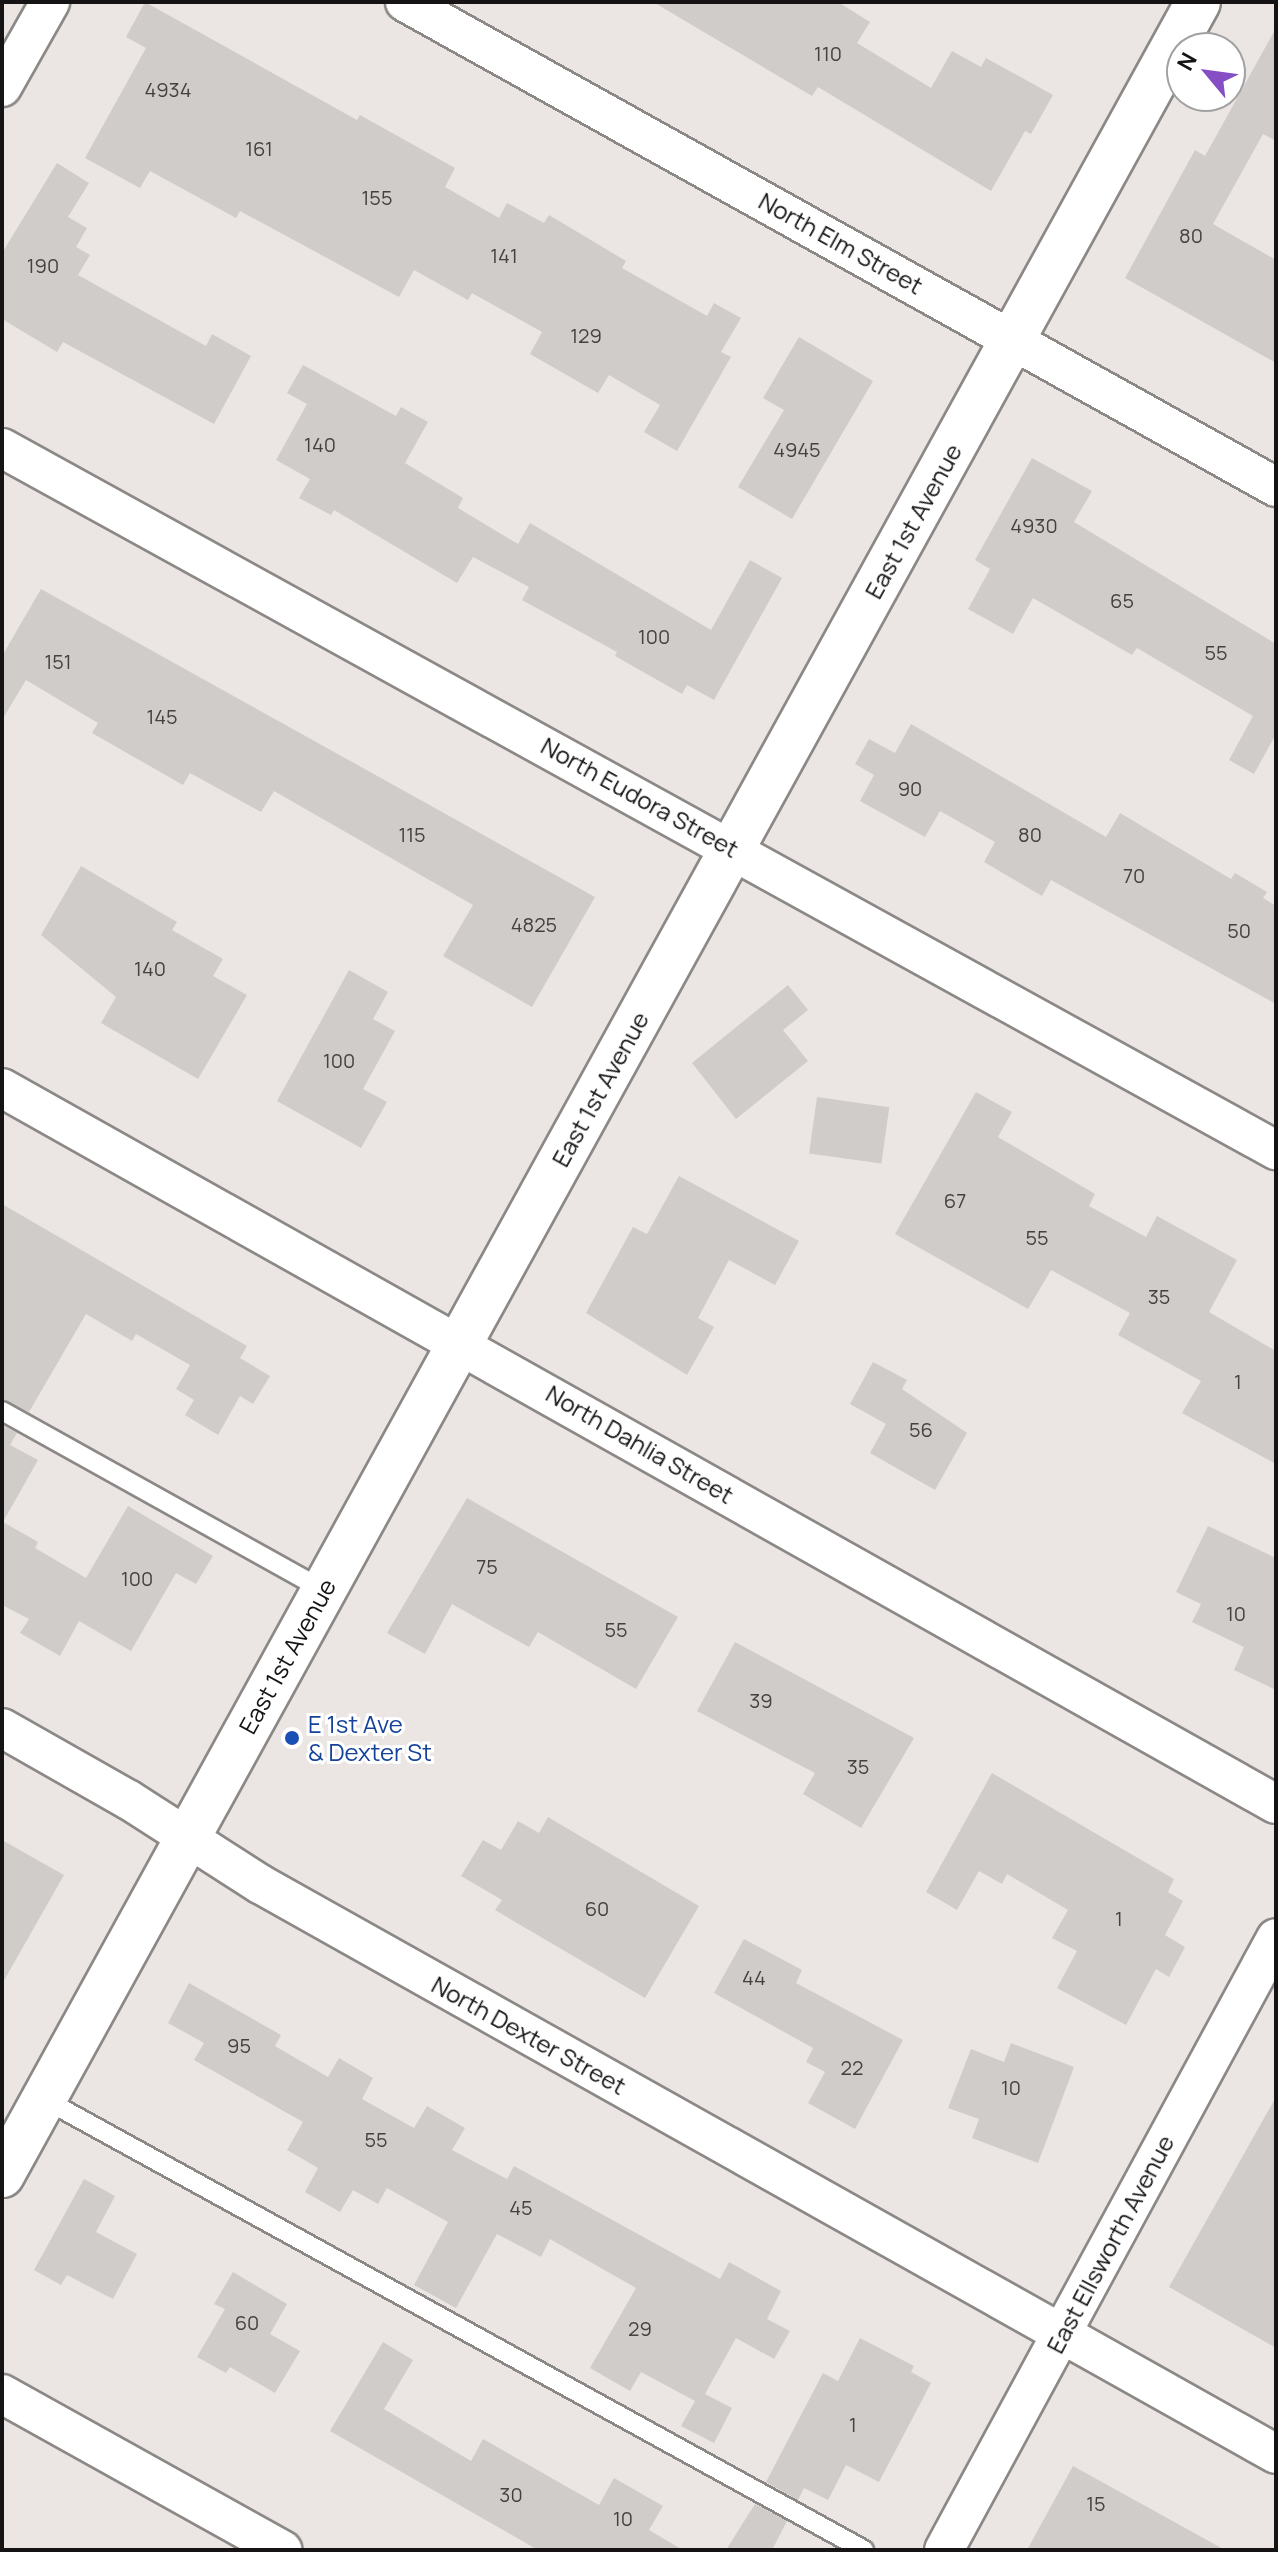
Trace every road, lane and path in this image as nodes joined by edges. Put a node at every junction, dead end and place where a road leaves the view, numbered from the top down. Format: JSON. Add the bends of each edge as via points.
{"nodes":[{"id":1,"x":50,"y":2,"type":"edge"},
{"id":2,"x":405,"y":2,"type":"edge"},
{"id":3,"x":1198,"y":2,"type":"edge"},
{"id":4,"x":2,"y":87,"type":"edge"},
{"id":5,"x":1014,"y":338,"type":"junction"},
{"id":6,"x":2,"y":448,"type":"edge"},
{"id":7,"x":1276,"y":487,"type":"edge"},
{"id":8,"x":733,"y":848,"type":"junction"},
{"id":9,"x":2,"y":1088,"type":"edge"},
{"id":10,"x":1276,"y":1150,"type":"edge"},
{"id":11,"x":460,"y":1342,"type":"junction"},
{"id":12,"x":2,"y":1411,"type":"edge"},
{"id":13,"x":324,"y":1590,"type":"junction"},
{"id":14,"x":2,"y":1728,"type":"edge"},
{"id":15,"x":1276,"y":1804,"type":"edge"},
{"id":16,"x":188,"y":1837,"type":"junction"},
{"id":17,"x":1276,"y":1938,"type":"edge"},
{"id":18,"x":44,"y":2099,"type":"junction"},
{"id":19,"x":2,"y":2175,"type":"edge"},
{"id":20,"x":1061,"y":2335,"type":"junction"},
{"id":21,"x":2,"y":2394,"type":"edge"},
{"id":22,"x":1276,"y":2454,"type":"edge"},
{"id":23,"x":282,"y":2550,"type":"edge"},
{"id":24,"x":864,"y":2550,"type":"edge"},
{"id":25,"x":944,"y":2550,"type":"edge"}],
"edges":[{"from":1,"to":4,"type":"street"},
{"from":2,"to":5,"type":"street","name":"North Elm Street"},
{"from":3,"to":5,"type":"street","name":"East 1st Avenue"},
{"from":5,"to":7,"type":"street","name":"North Elm Street"},
{"from":5,"to":8,"type":"street","name":"East 1st Avenue"},
{"from":6,"to":8,"type":"street","name":"North Eudora Street"},
{"from":8,"to":10,"type":"street","name":"North Eudora Street"},
{"from":8,"to":11,"type":"street","name":"East 1st Avenue"},
{"from":9,"to":11,"type":"street","name":"North Dahlia Street"},
{"from":11,"to":13,"type":"street","name":"East 1st Avenue"},
{"from":11,"to":15,"type":"street","name":"North Dahlia Street"},
{"from":12,"to":13,"type":"lane"},
{"from":13,"to":16,"type":"street","name":"East 1st Avenue"},
{"from":14,"to":16,"type":"street","name":"North Dexter Street"},
{"from":16,"to":18,"type":"street","name":"East 1st Avenue"},
{"from":16,"to":20,"type":"street","name":"North Dexter Street","via":[[260,1884]]},
{"from":17,"to":20,"type":"street","name":"East Ellsworth Avenue"},
{"from":18,"to":19,"type":"street","name":"East 1st Avenue"},
{"from":18,"to":24,"type":"lane"},
{"from":20,"to":22,"type":"street","name":"North Dexter Street"},
{"from":20,"to":25,"type":"street","name":"East Ellsworth Avenue"},
{"from":21,"to":23,"type":"street"}]}
